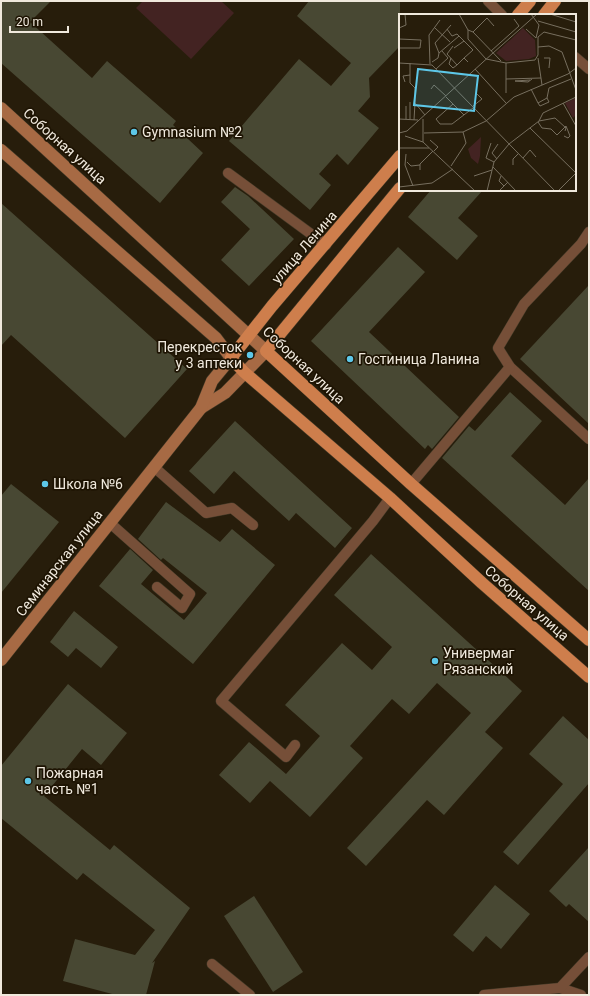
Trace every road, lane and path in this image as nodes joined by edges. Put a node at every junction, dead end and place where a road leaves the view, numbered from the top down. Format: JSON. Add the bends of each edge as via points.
{"nodes":[{"id":1,"x":488,"y":1,"type":"edge"},
{"id":2,"x":530,"y":1,"type":"edge"},
{"id":3,"x":555,"y":1,"type":"edge"},
{"id":4,"x":501,"y":14,"type":"edge"},
{"id":5,"x":519,"y":14,"type":"edge"},
{"id":6,"x":545,"y":14,"type":"edge"},
{"id":7,"x":576,"y":58,"type":"edge"},
{"id":8,"x":589,"y":69,"type":"edge"},
{"id":9,"x":1,"y":108,"type":"edge"},
{"id":10,"x":1,"y":150,"type":"edge"},
{"id":11,"x":399,"y":157,"type":"edge"},
{"id":12,"x":228,"y":173,"type":"dead end"},
{"id":13,"x":399,"y":189,"type":"edge"},
{"id":14,"x":589,"y":232,"type":"edge"},
{"id":15,"x":326,"y":245,"type":"junction"},
{"id":16,"x":250,"y":336,"type":"junction"},
{"id":17,"x":266,"y":351,"type":"junction"},
{"id":18,"x":231,"y":358,"type":"junction"},
{"id":19,"x":510,"y":367,"type":"junction"},
{"id":20,"x":244,"y":372,"type":"junction"},
{"id":21,"x":201,"y":408,"type":"junction"},
{"id":22,"x":589,"y":439,"type":"edge"},
{"id":23,"x":154,"y":467,"type":"junction"},
{"id":24,"x":411,"y":484,"type":"junction"},
{"id":25,"x":390,"y":498,"type":"junction"},
{"id":26,"x":110,"y":523,"type":"junction"},
{"id":27,"x":253,"y":525,"type":"dead end"},
{"id":28,"x":156,"y":587,"type":"dead end"},
{"id":29,"x":589,"y":640,"type":"edge"},
{"id":30,"x":1,"y":660,"type":"edge"},
{"id":31,"x":589,"y":677,"type":"edge"},
{"id":32,"x":295,"y":745,"type":"dead end"},
{"id":33,"x":589,"y":957,"type":"edge"},
{"id":34,"x":212,"y":964,"type":"dead end"},
{"id":35,"x":560,"y":988,"type":"junction"},
{"id":36,"x":543,"y":992,"type":"edge"},
{"id":37,"x":250,"y":995,"type":"edge"},
{"id":38,"x":484,"y":995,"type":"edge"},
{"id":39,"x":581,"y":995,"type":"edge"}],
"edges":[{"from":1,"to":4,"type":"lane"},
{"from":2,"to":5,"type":"main road"},
{"from":3,"to":6,"type":"main road"},
{"from":7,"to":8,"type":"lane"},
{"from":9,"to":16,"type":"main road","name":"Соборная улица"},
{"from":10,"to":18,"type":"main road","name":"Соборная улица","via":[[216,338]]},
{"from":11,"to":15,"type":"main road","name":"улица Ленина"},
{"from":12,"to":15,"type":"lane"},
{"from":13,"to":17,"type":"main road"},
{"from":14,"to":19,"type":"lane","via":[[520,310],[498,348]]},
{"from":15,"to":16,"type":"main road","name":"улица Ленина","via":[[272,306]]},
{"from":16,"to":17,"type":"main road","name":"Соборная улица"},
{"from":16,"to":18,"type":"main road","name":"улица Ленина"},
{"from":17,"to":20,"type":"main road"},
{"from":17,"to":24,"type":"main road","name":"Соборная улица"},
{"from":18,"to":20,"type":"main road","name":"Соборная улица"},
{"from":18,"to":21,"type":"main road","name":"Семинарская улица","via":[[212,381]]},
{"from":19,"to":22,"type":"lane"},
{"from":19,"to":24,"type":"lane"},
{"from":20,"to":21,"type":"main road","name":"Семинарская улица","via":[[225,393]]},
{"from":20,"to":25,"type":"main road","name":"Соборная улица"},
{"from":21,"to":23,"type":"main road","name":"Семинарская улица"},
{"from":23,"to":26,"type":"main road","name":"Семинарская улица"},
{"from":23,"to":27,"type":"lane","via":[[206,513],[232,508]]},
{"from":24,"to":29,"type":"main road","name":"Соборная улица"},
{"from":25,"to":31,"type":"main road","name":"Соборная улица"},
{"from":25,"to":32,"type":"lane","via":[[221,701],[286,756]]},
{"from":26,"to":28,"type":"lane","via":[[190,594],[182,608]]},
{"from":26,"to":30,"type":"main road","name":"Семинарская улица"},
{"from":33,"to":35,"type":"lane"},
{"from":34,"to":37,"type":"lane"},
{"from":35,"to":36,"type":"lane"},
{"from":35,"to":39,"type":"lane"},
{"from":36,"to":38,"type":"lane"}]}
